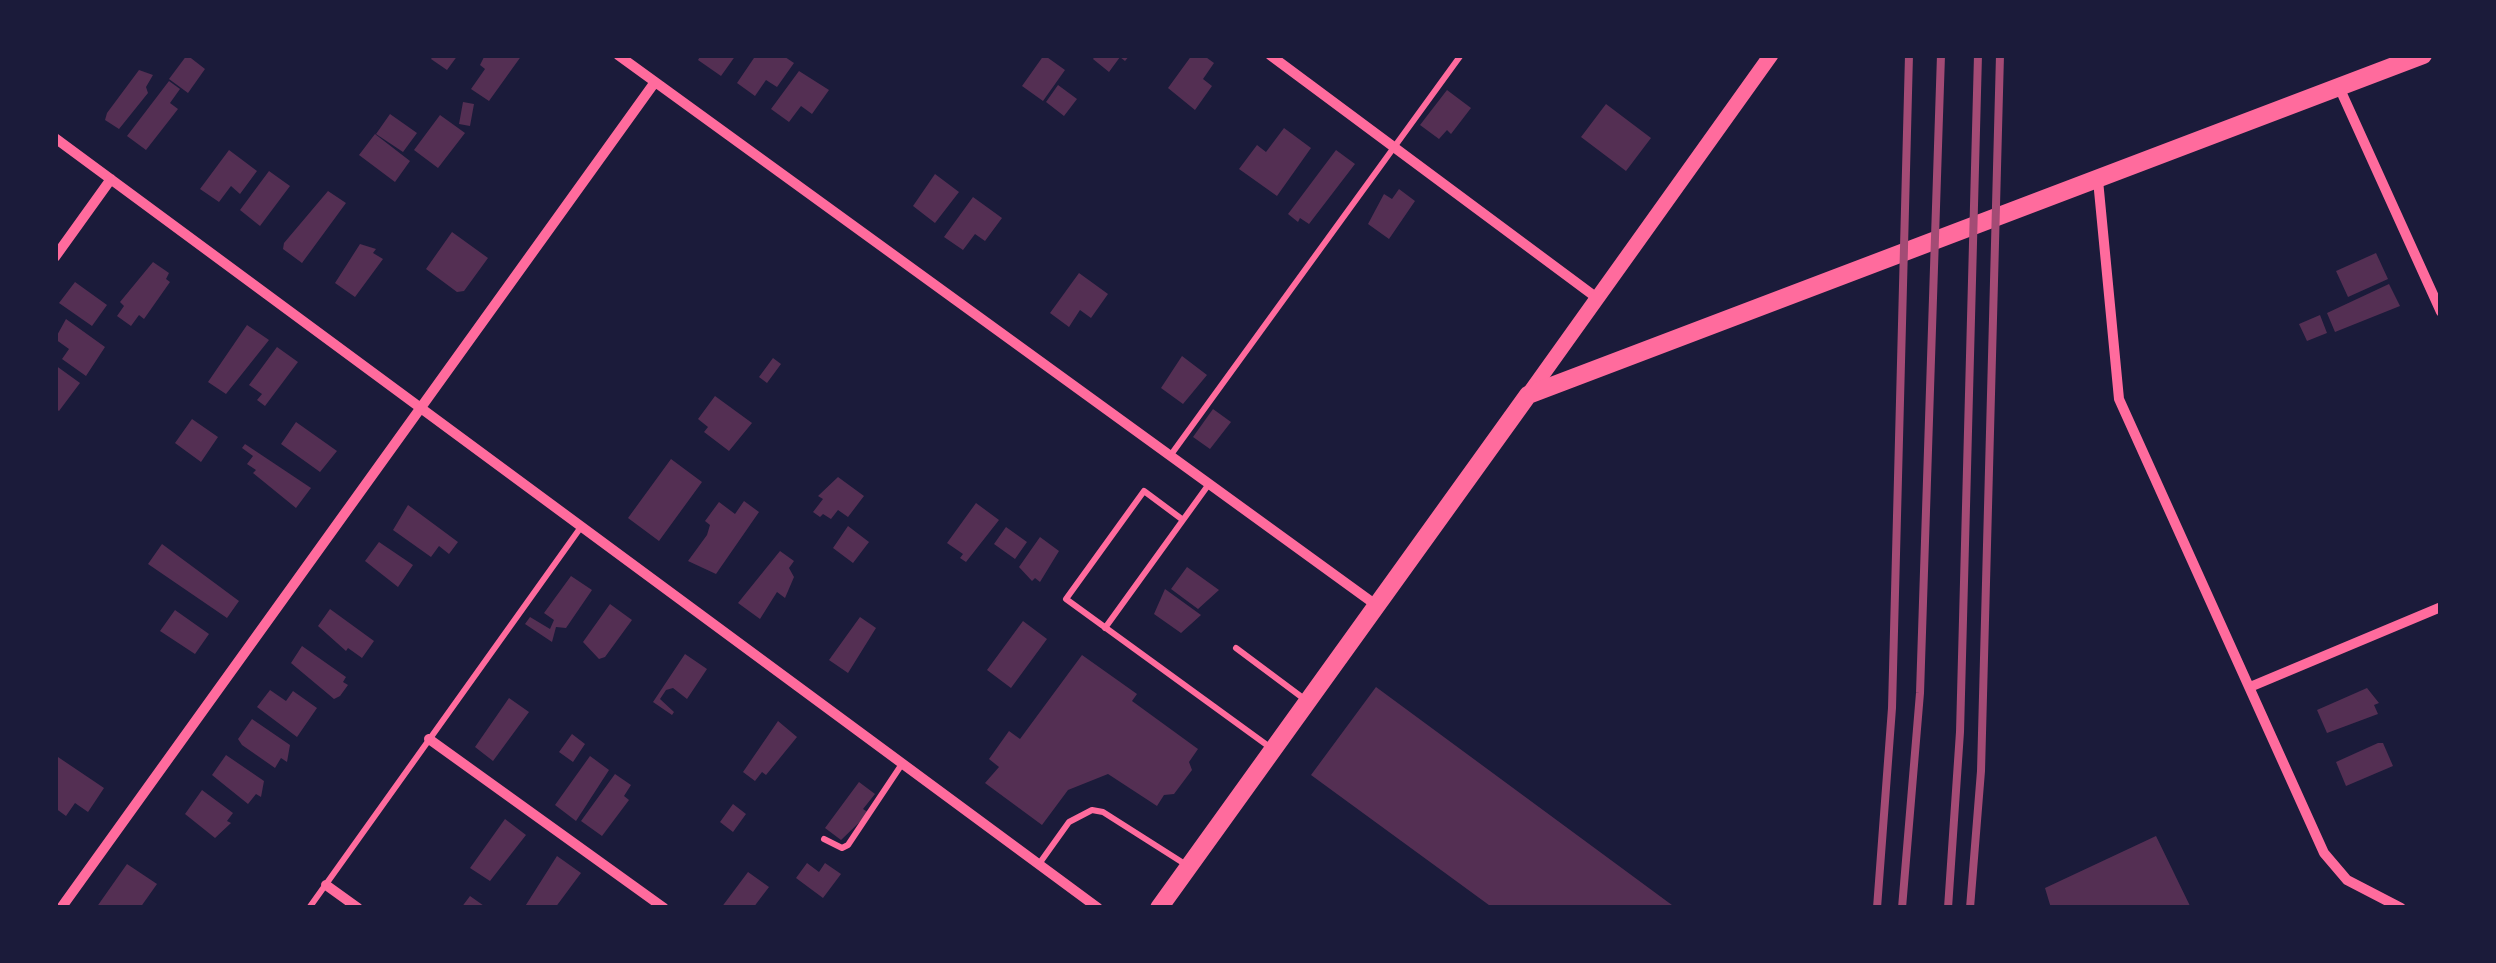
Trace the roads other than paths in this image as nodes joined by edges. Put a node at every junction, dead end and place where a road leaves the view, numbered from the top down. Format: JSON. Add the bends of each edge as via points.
{"nodes":[{"id":1,"x":618,"y":55,"type":"edge"},
{"id":2,"x":1270,"y":55,"type":"edge"},
{"id":3,"x":1461,"y":55,"type":"edge"},
{"id":4,"x":1771,"y":55,"type":"edge"},
{"id":5,"x":2423,"y":55,"type":"edge"},
{"id":6,"x":655,"y":82,"type":"junction"},
{"id":7,"x":2338,"y":87,"type":"junction"},
{"id":8,"x":55,"y":138,"type":"edge"},
{"id":9,"x":1395,"y":146,"type":"junction"},
{"id":10,"x":111,"y":179,"type":"junction"},
{"id":11,"x":2098,"y":180,"type":"junction"},
{"id":12,"x":55,"y":257,"type":"edge"},
{"id":13,"x":1598,"y":298,"type":"junction"},
{"id":14,"x":2441,"y":312,"type":"edge"},
{"id":15,"x":1528,"y":395,"type":"junction"},
{"id":16,"x":421,"y":408,"type":"junction"},
{"id":17,"x":1170,"y":456,"type":"junction"},
{"id":18,"x":1208,"y":484,"type":"junction"},
{"id":19,"x":1183,"y":520,"type":"junction"},
{"id":20,"x":580,"y":527,"type":"junction"},
{"id":21,"x":1376,"y":605,"type":"junction"},
{"id":22,"x":2441,"y":607,"type":"edge"},
{"id":23,"x":1105,"y":628,"type":"junction"},
{"id":24,"x":1236,"y":648,"type":"dead end"},
{"id":25,"x":2250,"y":687,"type":"junction"},
{"id":26,"x":1307,"y":701,"type":"junction"},
{"id":27,"x":429,"y":740,"type":"junction"},
{"id":28,"x":1272,"y":749,"type":"junction"},
{"id":29,"x":902,"y":764,"type":"junction"},
{"id":30,"x":824,"y":839,"type":"dead end"},
{"id":31,"x":1039,"y":864,"type":"junction"},
{"id":32,"x":1188,"y":867,"type":"junction"},
{"id":33,"x":326,"y":885,"type":"junction"},
{"id":34,"x":62,"y":908,"type":"edge"},
{"id":35,"x":309,"y":908,"type":"edge"},
{"id":36,"x":358,"y":908,"type":"edge"},
{"id":37,"x":664,"y":908,"type":"edge"},
{"id":38,"x":1098,"y":908,"type":"edge"},
{"id":39,"x":1159,"y":908,"type":"edge"},
{"id":40,"x":2402,"y":908,"type":"edge"}],
"edges":[{"from":1,"to":6,"type":"street"},
{"from":2,"to":9,"type":"street"},
{"from":3,"to":9,"type":"lane"},
{"from":4,"to":13,"type":"main road"},
{"from":5,"to":7,"type":"main road"},
{"from":6,"to":16,"type":"street"},
{"from":6,"to":17,"type":"street"},
{"from":7,"to":11,"type":"main road"},
{"from":7,"to":14,"type":"street"},
{"from":8,"to":10,"type":"street"},
{"from":9,"to":13,"type":"street"},
{"from":9,"to":17,"type":"lane"},
{"from":10,"to":12,"type":"street"},
{"from":10,"to":16,"type":"street"},
{"from":11,"to":15,"type":"main road"},
{"from":11,"to":25,"type":"street","via":[[2119,398]]},
{"from":13,"to":15,"type":"main road"},
{"from":15,"to":21,"type":"main road"},
{"from":16,"to":20,"type":"street"},
{"from":16,"to":34,"type":"street"},
{"from":17,"to":18,"type":"street"},
{"from":18,"to":19,"type":"lane"},
{"from":18,"to":21,"type":"street"},
{"from":19,"to":23,"type":"lane"},
{"from":19,"to":23,"type":"lane","via":[[1144,491],[1066,599]]},
{"from":20,"to":27,"type":"lane"},
{"from":20,"to":29,"type":"street"},
{"from":21,"to":26,"type":"main road"},
{"from":22,"to":25,"type":"street"},
{"from":23,"to":28,"type":"lane"},
{"from":24,"to":26,"type":"lane"},
{"from":25,"to":40,"type":"street","via":[[2324,853],[2347,880]]},
{"from":26,"to":28,"type":"main road"},
{"from":27,"to":33,"type":"lane"},
{"from":27,"to":37,"type":"street"},
{"from":28,"to":32,"type":"main road"},
{"from":29,"to":30,"type":"lane","via":[[848,845]]},
{"from":29,"to":31,"type":"street"},
{"from":31,"to":32,"type":"lane","via":[[1069,822],[1092,810]]},
{"from":31,"to":38,"type":"street"},
{"from":32,"to":39,"type":"main road"},
{"from":33,"to":35,"type":"lane"},
{"from":33,"to":36,"type":"street"}]}
